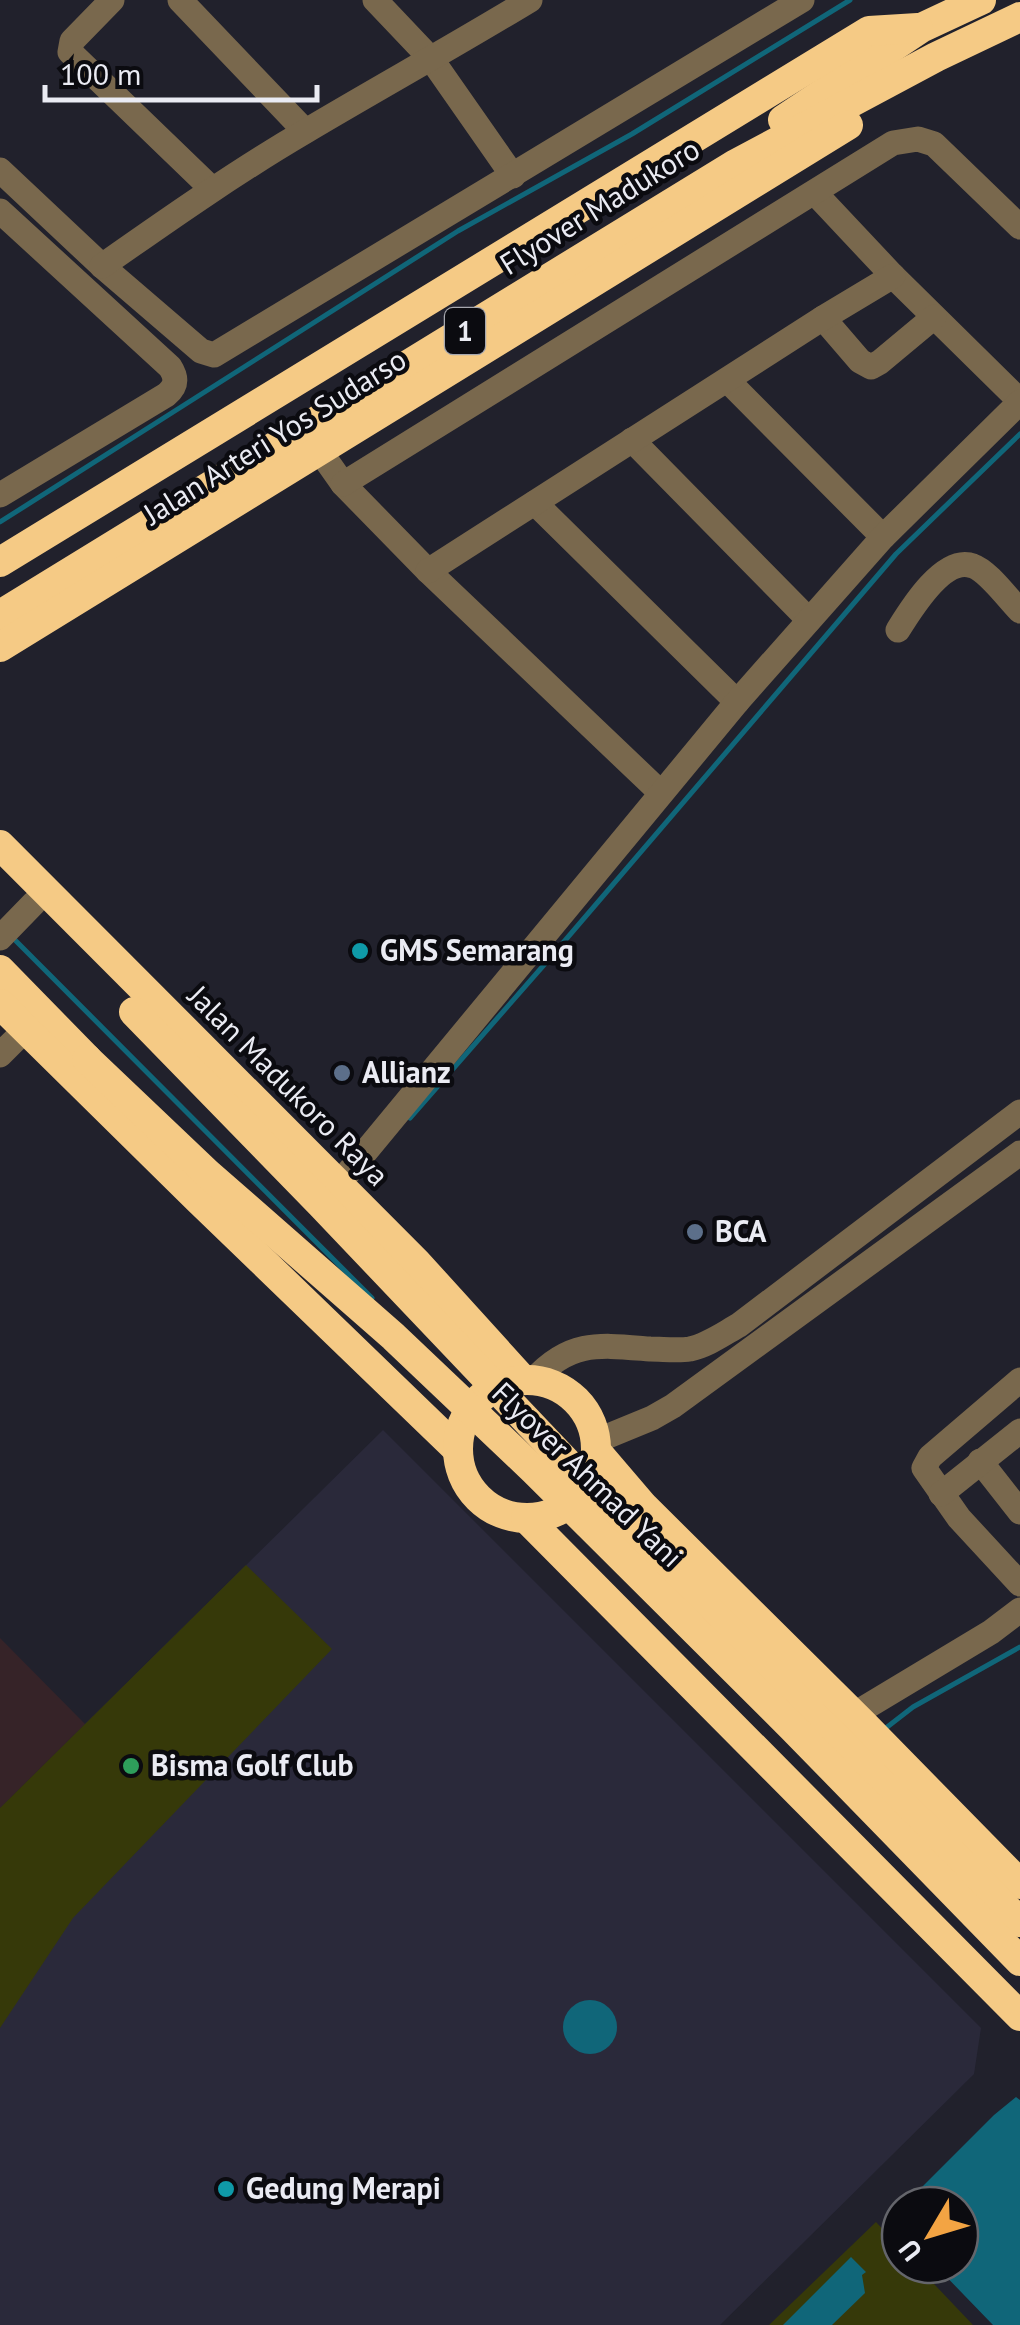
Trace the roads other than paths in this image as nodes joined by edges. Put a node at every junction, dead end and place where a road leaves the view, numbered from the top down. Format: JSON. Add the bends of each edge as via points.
{"nodes":[{"id":1,"x":112,"y":0,"type":"edge"},
{"id":2,"x":180,"y":0,"type":"edge"},
{"id":3,"x":375,"y":0,"type":"edge"},
{"id":4,"x":530,"y":0,"type":"edge"},
{"id":5,"x":802,"y":0,"type":"edge"},
{"id":6,"x":981,"y":0,"type":"edge"},
{"id":7,"x":1020,"y":17,"type":"edge"},
{"id":8,"x":920,"y":28,"type":"junction"},
{"id":9,"x":936,"y":57,"type":"junction"},
{"id":10,"x":432,"y":60,"type":"junction"},
{"id":11,"x":306,"y":131,"type":"junction"},
{"id":12,"x":0,"y":170,"type":"edge"},
{"id":13,"x":514,"y":176,"type":"junction"},
{"id":14,"x":212,"y":189,"type":"junction"},
{"id":15,"x":815,"y":193,"type":"junction"},
{"id":16,"x":0,"y":210,"type":"edge"},
{"id":17,"x":1020,"y":227,"type":"edge"},
{"id":18,"x":102,"y":266,"type":"junction"},
{"id":19,"x":893,"y":276,"type":"junction"},
{"id":20,"x":934,"y":317,"type":"junction"},
{"id":21,"x":823,"y":318,"type":"junction"},
{"id":22,"x":728,"y":381,"type":"junction"},
{"id":23,"x":1020,"y":401,"type":"edge"},
{"id":24,"x":632,"y":440,"type":"junction"},
{"id":25,"x":319,"y":450,"type":"junction"},
{"id":26,"x":343,"y":484,"type":"junction"},
{"id":27,"x":0,"y":495,"type":"edge"},
{"id":28,"x":534,"y":502,"type":"junction"},
{"id":29,"x":882,"y":538,"type":"junction"},
{"id":30,"x":0,"y":562,"type":"edge"},
{"id":31,"x":428,"y":571,"type":"junction"},
{"id":32,"x":0,"y":601,"type":"edge"},
{"id":33,"x":1020,"y":611,"type":"edge"},
{"id":34,"x":0,"y":615,"type":"edge"},
{"id":35,"x":809,"y":620,"type":"junction"},
{"id":36,"x":898,"y":630,"type":"dead end"},
{"id":37,"x":0,"y":647,"type":"edge"},
{"id":38,"x":737,"y":702,"type":"junction"},
{"id":39,"x":661,"y":793,"type":"junction"},
{"id":40,"x":0,"y":845,"type":"edge"},
{"id":41,"x":0,"y":865,"type":"edge"},
{"id":42,"x":30,"y":908,"type":"junction"},
{"id":43,"x":0,"y":938,"type":"edge"},
{"id":44,"x":0,"y":970,"type":"edge"},
{"id":45,"x":0,"y":1004,"type":"edge"},
{"id":46,"x":25,"y":1030,"type":"junction"},
{"id":47,"x":0,"y":1055,"type":"edge"},
{"id":48,"x":1020,"y":1112,"type":"edge"},
{"id":49,"x":1020,"y":1152,"type":"edge"},
{"id":50,"x":348,"y":1195,"type":"junction"},
{"id":51,"x":520,"y":1382,"type":"junction"},
{"id":52,"x":1017,"y":1390,"type":"edge"},
{"id":53,"x":1020,"y":1431,"type":"edge"},
{"id":54,"x":458,"y":1450,"type":"junction"},
{"id":55,"x":594,"y":1457,"type":"junction"},
{"id":56,"x":980,"y":1461,"type":"junction"},
{"id":57,"x":941,"y":1494,"type":"junction"},
{"id":58,"x":1020,"y":1512,"type":"edge"},
{"id":59,"x":526,"y":1518,"type":"junction"},
{"id":60,"x":1020,"y":1584,"type":"edge"},
{"id":61,"x":1020,"y":1610,"type":"edge"},
{"id":62,"x":852,"y":1722,"type":"junction"},
{"id":63,"x":794,"y":1766,"type":"junction"},
{"id":64,"x":1020,"y":1884,"type":"edge"},
{"id":65,"x":1020,"y":1922,"type":"edge"},
{"id":66,"x":1020,"y":1961,"type":"edge"},
{"id":67,"x":1020,"y":2016,"type":"edge"}],
"edges":[{"from":1,"to":14,"type":"street","via":[[72,40],[70,52]]},
{"from":2,"to":11,"type":"street"},
{"from":3,"to":10,"type":"street"},
{"from":4,"to":10,"type":"street"},
{"from":5,"to":13,"type":"street"},
{"from":6,"to":8,"type":"highway","number":"1"},
{"from":7,"to":9,"type":"highway","number":"1"},
{"from":8,"to":30,"type":"highway","via":[[870,30]]},
{"from":8,"to":32,"type":"highway","name":"Flyover Madukoro","number":"1","via":[[695,176]]},
{"from":9,"to":25,"type":"highway","name":"Jalan Arteri Yos Sudarso","via":[[912,86]]},
{"from":9,"to":34,"type":"highway","name":"Flyover Madukoro","number":"1","via":[[734,166]]},
{"from":10,"to":11,"type":"street"},
{"from":10,"to":13,"type":"street"},
{"from":11,"to":14,"type":"street"},
{"from":12,"to":18,"type":"street"},
{"from":13,"to":18,"type":"street","via":[[220,354],[201,351]]},
{"from":14,"to":18,"type":"street"},
{"from":15,"to":17,"type":"street","via":[[893,143],[918,139],[934,144]]},
{"from":15,"to":19,"type":"street"},
{"from":15,"to":26,"type":"street"},
{"from":16,"to":27,"type":"street","via":[[170,367],[176,383]]},
{"from":19,"to":20,"type":"street"},
{"from":19,"to":21,"type":"street"},
{"from":20,"to":21,"type":"street","via":[[871,367]]},
{"from":20,"to":23,"type":"street"},
{"from":21,"to":22,"type":"street"},
{"from":22,"to":24,"type":"street"},
{"from":22,"to":29,"type":"street"},
{"from":23,"to":29,"type":"street"},
{"from":24,"to":28,"type":"street"},
{"from":24,"to":35,"type":"street"},
{"from":25,"to":26,"type":"street"},
{"from":25,"to":37,"type":"highway","name":"Jalan Arteri Yos Sudarso"},
{"from":26,"to":31,"type":"street"},
{"from":28,"to":31,"type":"street"},
{"from":28,"to":38,"type":"street"},
{"from":29,"to":35,"type":"street"},
{"from":31,"to":39,"type":"street"},
{"from":33,"to":36,"type":"street","via":[[982,571],[959,564],[944,570]]},
{"from":35,"to":38,"type":"street"},
{"from":38,"to":39,"type":"street"},
{"from":39,"to":50,"type":"street"},
{"from":40,"to":50,"type":"highway","name":"Jalan Madukoro Raya"},
{"from":41,"to":42,"type":"highway"},
{"from":42,"to":43,"type":"street"},
{"from":42,"to":65,"type":"highway","name":"Flyover Ahmad Yani","bridge":true,"via":[[668,1569]]},
{"from":44,"to":66,"type":"highway","name":"Flyover Ahmad Yani","bridge":true,"via":[[208,1174],[534,1470]]},
{"from":45,"to":46,"type":"highway"},
{"from":46,"to":47,"type":"street"},
{"from":46,"to":54,"type":"highway"},
{"from":48,"to":51,"type":"street","via":[[713,1341],[679,1350],[582,1348]]},
{"from":49,"to":55,"type":"street"},
{"from":50,"to":51,"type":"highway","name":"Jalan Madukoro Raya"},
{"from":51,"to":54,"type":"highway","bridge":true,"via":[[484,1395],[470,1410]]},
{"from":51,"to":55,"type":"highway","via":[[556,1386],[575,1400],[589,1419]]},
{"from":52,"to":57,"type":"street","via":[[926,1462]]},
{"from":53,"to":56,"type":"street"},
{"from":54,"to":59,"type":"highway","via":[[476,1496],[506,1515]]},
{"from":55,"to":59,"type":"highway","bridge":true,"via":[[578,1497],[561,1510]]},
{"from":55,"to":62,"type":"highway"},
{"from":56,"to":57,"type":"street"},
{"from":56,"to":58,"type":"street"},
{"from":57,"to":60,"type":"street"},
{"from":59,"to":63,"type":"highway"},
{"from":61,"to":62,"type":"street"},
{"from":62,"to":63,"type":"highway","bridge":true},
{"from":62,"to":64,"type":"highway"},
{"from":63,"to":67,"type":"highway"}]}
